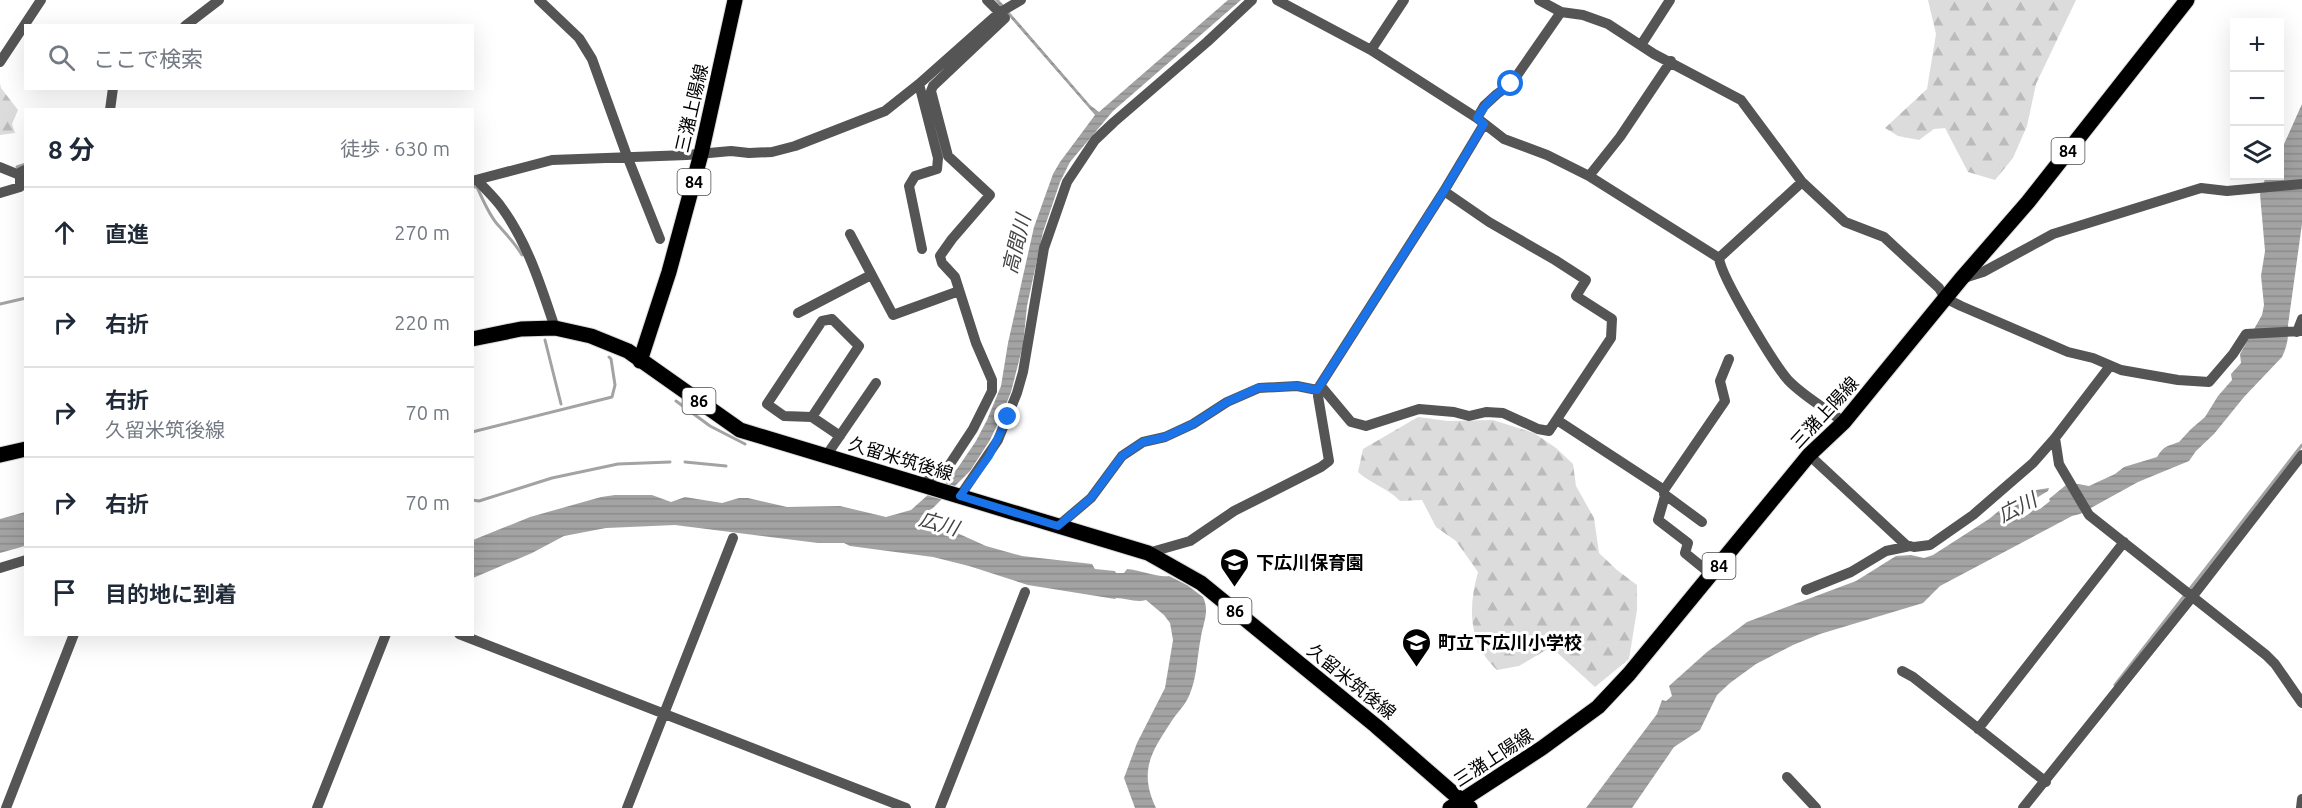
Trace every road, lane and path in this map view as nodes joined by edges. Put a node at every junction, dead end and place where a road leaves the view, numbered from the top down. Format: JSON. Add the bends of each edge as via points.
{"nodes":[{"id":1,"x":41,"y":0,"type":"edge"},
{"id":2,"x":219,"y":0,"type":"edge"},
{"id":3,"x":539,"y":0,"type":"edge"},
{"id":4,"x":735,"y":0,"type":"edge"},
{"id":5,"x":987,"y":0,"type":"edge"},
{"id":6,"x":1021,"y":0,"type":"edge"},
{"id":7,"x":1252,"y":0,"type":"edge"},
{"id":8,"x":1277,"y":0,"type":"edge"},
{"id":9,"x":1404,"y":0,"type":"edge"},
{"id":10,"x":1539,"y":0,"type":"edge"},
{"id":11,"x":1670,"y":0,"type":"edge"},
{"id":12,"x":2187,"y":0,"type":"edge"},
{"id":13,"x":1003,"y":11,"type":"junction"},
{"id":14,"x":1561,"y":12,"type":"junction"},
{"id":15,"x":25,"y":24,"type":"edge"},
{"id":16,"x":188,"y":24,"type":"edge"},
{"id":17,"x":24,"y":26,"type":"edge"},
{"id":18,"x":1641,"y":45,"type":"junction"},
{"id":19,"x":1371,"y":50,"type":"junction"},
{"id":20,"x":0,"y":62,"type":"edge"},
{"id":21,"x":1671,"y":62,"type":"junction"},
{"id":22,"x":919,"y":84,"type":"junction"},
{"id":23,"x":113,"y":90,"type":"edge"},
{"id":24,"x":110,"y":108,"type":"edge"},
{"id":25,"x":1480,"y":121,"type":"junction"},
{"id":26,"x":701,"y":154,"type":"junction"},
{"id":27,"x":627,"y":156,"type":"junction"},
{"id":28,"x":0,"y":167,"type":"edge"},
{"id":29,"x":23,"y":171,"type":"edge"},
{"id":30,"x":1589,"y":176,"type":"junction"},
{"id":31,"x":475,"y":180,"type":"edge"},
{"id":32,"x":1802,"y":182,"type":"junction"},
{"id":33,"x":2302,"y":184,"type":"edge"},
{"id":34,"x":1444,"y":191,"type":"junction"},
{"id":35,"x":0,"y":193,"type":"edge"},
{"id":36,"x":850,"y":234,"type":"dead end"},
{"id":37,"x":660,"y":239,"type":"dead end"},
{"id":38,"x":922,"y":249,"type":"dead end"},
{"id":39,"x":1719,"y":258,"type":"junction"},
{"id":40,"x":871,"y":275,"type":"junction"},
{"id":41,"x":1961,"y":279,"type":"junction"},
{"id":42,"x":959,"y":291,"type":"junction"},
{"id":43,"x":1946,"y":298,"type":"junction"},
{"id":44,"x":798,"y":313,"type":"dead end"},
{"id":45,"x":2302,"y":319,"type":"edge"},
{"id":46,"x":555,"y":328,"type":"junction"},
{"id":47,"x":2298,"y":332,"type":"edge"},
{"id":48,"x":474,"y":339,"type":"edge"},
{"id":49,"x":1729,"y":359,"type":"dead end"},
{"id":50,"x":640,"y":361,"type":"junction"},
{"id":51,"x":2110,"y":366,"type":"junction"},
{"id":52,"x":876,"y":383,"type":"dead end"},
{"id":53,"x":1319,"y":391,"type":"junction"},
{"id":54,"x":812,"y":417,"type":"junction"},
{"id":55,"x":1557,"y":420,"type":"junction"},
{"id":56,"x":1845,"y":422,"type":"junction"},
{"id":57,"x":840,"y":436,"type":"junction"},
{"id":58,"x":2055,"y":438,"type":"junction"},
{"id":59,"x":24,"y":449,"type":"edge"},
{"id":60,"x":2302,"y":454,"type":"edge"},
{"id":61,"x":0,"y":455,"type":"edge"},
{"id":62,"x":1809,"y":455,"type":"junction"},
{"id":63,"x":826,"y":456,"type":"junction"},
{"id":64,"x":924,"y":487,"type":"junction"},
{"id":65,"x":1664,"y":492,"type":"junction"},
{"id":66,"x":957,"y":495,"type":"junction"},
{"id":67,"x":1702,"y":522,"type":"dead end"},
{"id":68,"x":1058,"y":526,"type":"junction"},
{"id":69,"x":733,"y":538,"type":"dead end"},
{"id":70,"x":2124,"y":542,"type":"junction"},
{"id":71,"x":1910,"y":546,"type":"junction"},
{"id":72,"x":1148,"y":553,"type":"junction"},
{"id":73,"x":24,"y":561,"type":"edge"},
{"id":74,"x":0,"y":568,"type":"edge"},
{"id":75,"x":1712,"y":575,"type":"junction"},
{"id":76,"x":1806,"y":590,"type":"dead end"},
{"id":77,"x":1025,"y":592,"type":"dead end"},
{"id":78,"x":2188,"y":594,"type":"junction"},
{"id":79,"x":73,"y":636,"type":"edge"},
{"id":80,"x":385,"y":636,"type":"edge"},
{"id":81,"x":464,"y":636,"type":"edge"},
{"id":82,"x":1902,"y":670,"type":"dead end"},
{"id":83,"x":2302,"y":703,"type":"edge"},
{"id":84,"x":664,"y":714,"type":"junction"},
{"id":85,"x":1978,"y":729,"type":"junction"},
{"id":86,"x":1787,"y":777,"type":"dead end"},
{"id":87,"x":2043,"y":779,"type":"junction"},
{"id":88,"x":2302,"y":799,"type":"edge"},
{"id":89,"x":1460,"y":806,"type":"edge"},
{"id":90,"x":6,"y":808,"type":"edge"},
{"id":91,"x":317,"y":808,"type":"edge"},
{"id":92,"x":627,"y":808,"type":"edge"},
{"id":93,"x":906,"y":808,"type":"edge"},
{"id":94,"x":940,"y":808,"type":"edge"},
{"id":95,"x":1816,"y":808,"type":"edge"},
{"id":96,"x":2023,"y":808,"type":"edge"},
{"id":97,"x":2301,"y":808,"type":"edge"}],
"edges":[{"from":1,"to":15,"type":"street"},
{"from":2,"to":16,"type":"street"},
{"from":3,"to":27,"type":"street","via":[[579,38],[592,59]]},
{"from":4,"to":26,"type":"main road","name":"三潴上陽線","number":"84"},
{"from":5,"to":13,"type":"street"},
{"from":6,"to":13,"type":"street"},
{"from":7,"to":66,"type":"street","via":[[1095,140],[1067,182],[1044,248],[1017,393],[998,440]]},
{"from":8,"to":19,"type":"street"},
{"from":9,"to":19,"type":"street"},
{"from":10,"to":14,"type":"street"},
{"from":11,"to":18,"type":"street"},
{"from":12,"to":41,"type":"main road","name":"三潴上陽線","number":"84","via":[[2028,202]]},
{"from":13,"to":22,"type":"street"},
{"from":13,"to":42,"type":"street","via":[[1005,18],[931,91],[948,156],[990,195],[940,256],[956,277]]},
{"from":14,"to":18,"type":"street","via":[[1608,24]]},
{"from":14,"to":25,"type":"street","via":[[1511,84],[1484,106]]},
{"from":17,"to":20,"type":"street"},
{"from":18,"to":21,"type":"street"},
{"from":19,"to":25,"type":"street"},
{"from":21,"to":30,"type":"street"},
{"from":21,"to":32,"type":"street","via":[[1742,100]]},
{"from":22,"to":26,"type":"street","via":[[885,111],[795,146],[760,153]]},
{"from":22,"to":38,"type":"street","via":[[938,158],[937,169],[915,176],[909,186]]},
{"from":23,"to":24,"type":"street"},
{"from":25,"to":30,"type":"street","via":[[1504,139]]},
{"from":25,"to":34,"type":"street"},
{"from":26,"to":27,"type":"street"},
{"from":26,"to":50,"type":"main road","name":"三潴上陽線","number":"84"},
{"from":27,"to":31,"type":"street","via":[[552,160]]},
{"from":27,"to":37,"type":"street"},
{"from":28,"to":29,"type":"street","via":[[17,174]]},
{"from":29,"to":35,"type":"street","via":[[16,188]]},
{"from":30,"to":39,"type":"street"},
{"from":31,"to":46,"type":"street","via":[[501,206],[515,228],[538,274]]},
{"from":32,"to":39,"type":"street"},
{"from":32,"to":43,"type":"street","via":[[1845,222],[1884,237]]},
{"from":33,"to":41,"type":"street","via":[[2227,191],[2201,188],[2053,234],[1983,272]]},
{"from":34,"to":53,"type":"street"},
{"from":34,"to":55,"type":"street","via":[[1586,280],[1576,296],[1612,319],[1611,338]]},
{"from":36,"to":40,"type":"street"},
{"from":39,"to":56,"type":"street","via":[[1737,298],[1788,380]]},
{"from":40,"to":42,"type":"street","via":[[893,315]]},
{"from":40,"to":44,"type":"street"},
{"from":41,"to":43,"type":"main road","name":"三潴上陽線","number":"84"},
{"from":42,"to":64,"type":"street","via":[[992,380],[992,391],[948,467]]},
{"from":43,"to":51,"type":"street","via":[[2068,352]]},
{"from":43,"to":56,"type":"main road","name":"三潴上陽線","number":"84"},
{"from":45,"to":47,"type":"street"},
{"from":46,"to":48,"type":"main road","name":"久留米筑後線","number":"86","via":[[521,328]]},
{"from":46,"to":50,"type":"main road","name":"久留米筑後線","number":"86","via":[[591,336],[628,351]]},
{"from":47,"to":51,"type":"street","via":[[2246,334],[2209,382]]},
{"from":49,"to":65,"type":"street","via":[[1720,381],[1725,401]]},
{"from":50,"to":63,"type":"main road","name":"久留米筑後線","number":"86","via":[[740,430]]},
{"from":51,"to":58,"type":"street"},
{"from":52,"to":57,"type":"street"},
{"from":53,"to":55,"type":"street","via":[[1357,425],[1366,426],[1419,409],[1469,416],[1503,413],[1549,431]]},
{"from":53,"to":68,"type":"street","via":[[1297,386],[1258,388],[1193,424],[1143,442],[1122,456],[1091,498]]},
{"from":53,"to":72,"type":"street","via":[[1329,461],[1234,511],[1190,541]]},
{"from":54,"to":54,"type":"street","via":[[859,346],[832,319],[822,321],[767,404],[783,416]]},
{"from":54,"to":57,"type":"street"},
{"from":55,"to":65,"type":"street"},
{"from":56,"to":62,"type":"main road","name":"三潴上陽線","number":"84"},
{"from":57,"to":63,"type":"street"},
{"from":58,"to":70,"type":"street","via":[[2059,464],[2088,512]]},
{"from":58,"to":71,"type":"street","via":[[2033,463],[1973,514],[1929,545]]},
{"from":59,"to":61,"type":"main road"},
{"from":60,"to":78,"type":"street"},
{"from":62,"to":71,"type":"street"},
{"from":62,"to":75,"type":"main road","name":"三潴上陽線","number":"84"},
{"from":63,"to":64,"type":"main road","name":"久留米筑後線","number":"86"},
{"from":64,"to":66,"type":"main road","name":"久留米筑後線","number":"86"},
{"from":65,"to":67,"type":"street"},
{"from":65,"to":75,"type":"street","via":[[1658,520],[1688,543],[1685,554]]},
{"from":66,"to":68,"type":"main road","name":"久留米筑後線","number":"86"},
{"from":68,"to":72,"type":"main road","name":"久留米筑後線","number":"86"},
{"from":69,"to":84,"type":"street"},
{"from":70,"to":78,"type":"street"},
{"from":70,"to":85,"type":"street"},
{"from":71,"to":76,"type":"street","via":[[1886,550],[1851,572]]},
{"from":72,"to":89,"type":"main road","name":"久留米筑後線","number":"86","via":[[1201,583],[1376,726]]},
{"from":73,"to":74,"type":"street"},
{"from":75,"to":89,"type":"main road","name":"三潴上陽線","number":"84","via":[[1598,707]]},
{"from":77,"to":94,"type":"street"},
{"from":78,"to":83,"type":"street","via":[[2266,656]]},
{"from":78,"to":87,"type":"street"},
{"from":79,"to":90,"type":"street"},
{"from":80,"to":91,"type":"street"},
{"from":81,"to":84,"type":"street"},
{"from":82,"to":85,"type":"street"},
{"from":84,"to":92,"type":"street"},
{"from":84,"to":93,"type":"street"},
{"from":85,"to":87,"type":"street"},
{"from":86,"to":95,"type":"street"},
{"from":87,"to":96,"type":"street"},
{"from":88,"to":97,"type":"street"}]}
